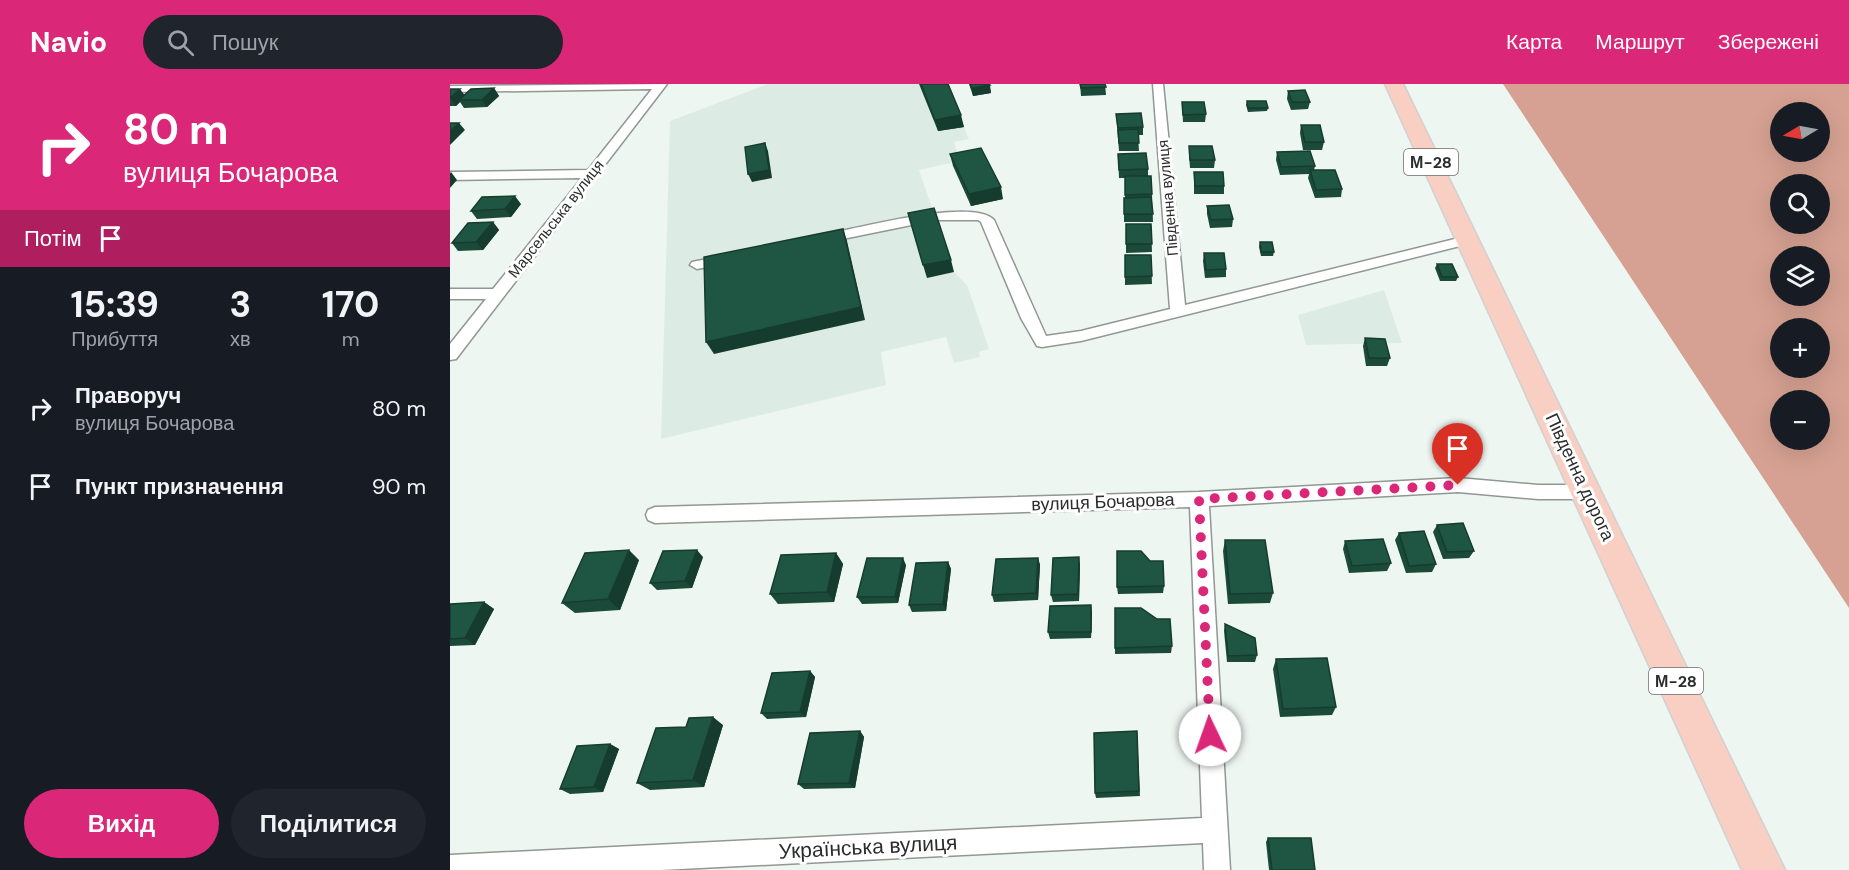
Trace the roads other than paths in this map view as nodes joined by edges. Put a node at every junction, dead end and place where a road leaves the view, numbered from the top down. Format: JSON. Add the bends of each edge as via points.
{"nodes":[{"id":1,"x":1158,"y":84,"type":"edge"},
{"id":2,"x":1394,"y":84,"type":"edge"},
{"id":3,"x":661,"y":85,"type":"edge"},
{"id":4,"x":450,"y":89,"type":"edge"},
{"id":5,"x":592,"y":174,"type":"junction"},
{"id":6,"x":450,"y":176,"type":"edge"},
{"id":7,"x":1467,"y":240,"type":"junction"},
{"id":8,"x":811,"y":242,"type":"edge"},
{"id":9,"x":742,"y":256,"type":"edge"},
{"id":10,"x":697,"y":265,"type":"dead end"},
{"id":11,"x":450,"y":294,"type":"edge"},
{"id":12,"x":498,"y":294,"type":"junction"},
{"id":13,"x":1178,"y":312,"type":"junction"},
{"id":14,"x":450,"y":355,"type":"edge"},
{"id":15,"x":1587,"y":492,"type":"junction"},
{"id":16,"x":1199,"y":499,"type":"junction"},
{"id":17,"x":655,"y":514,"type":"dead end"},
{"id":18,"x":1214,"y":830,"type":"junction"},
{"id":19,"x":450,"y":868,"type":"edge"},
{"id":20,"x":1216,"y":870,"type":"edge"},
{"id":21,"x":1764,"y":870,"type":"edge"}],
"edges":[{"from":1,"to":13,"type":"street","name":"Південна вулиця"},
{"from":2,"to":7,"type":"highway","name":"Південна дорога","number":"М-28"},
{"from":3,"to":4,"type":"street"},
{"from":3,"to":5,"type":"street","name":"Марсельська вулиця"},
{"from":5,"to":6,"type":"street"},
{"from":5,"to":12,"type":"street","name":"Марсельська вулиця"},
{"from":7,"to":13,"type":"street"},
{"from":7,"to":15,"type":"highway","name":"Південна дорога","number":"М-28"},
{"from":8,"to":13,"type":"street","via":[[936,216],[981,216],[987,220],[1042,342]]},
{"from":9,"to":10,"type":"street"},
{"from":11,"to":12,"type":"street"},
{"from":12,"to":14,"type":"street","name":"Марсельська вулиця"},
{"from":15,"to":16,"type":"street","name":"вулиця Бочарова","via":[[1458,485]]},
{"from":15,"to":21,"type":"highway","name":"Південна дорога","number":"М-28"},
{"from":16,"to":17,"type":"street","name":"вулиця Бочарова"},
{"from":16,"to":18,"type":"street"},
{"from":18,"to":19,"type":"street","name":"Українська вулиця"},
{"from":18,"to":20,"type":"street"}]}
